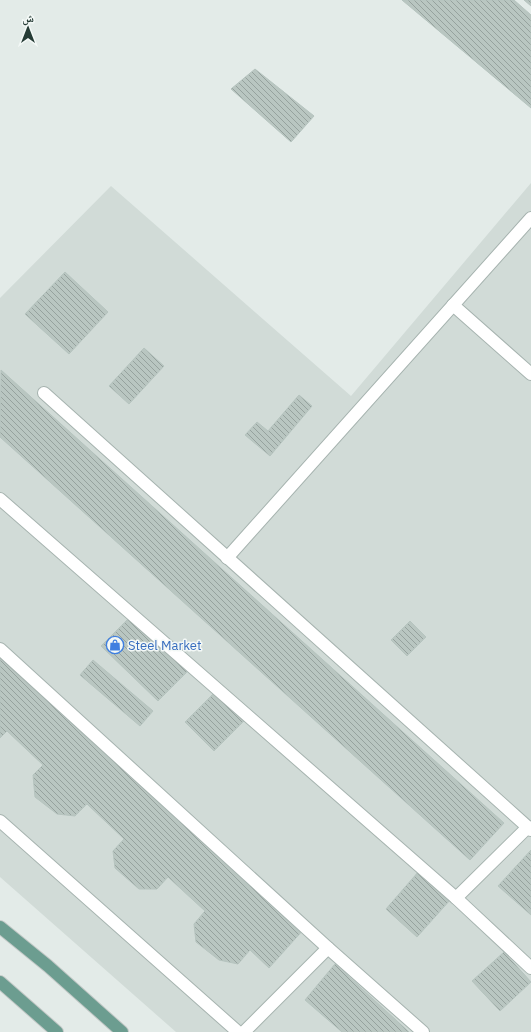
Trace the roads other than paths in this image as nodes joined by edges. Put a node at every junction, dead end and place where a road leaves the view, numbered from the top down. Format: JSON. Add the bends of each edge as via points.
{"nodes":[{"id":1,"x":531,"y":218,"type":"edge"},
{"id":2,"x":453,"y":305,"type":"junction"},
{"id":3,"x":531,"y":374,"type":"edge"},
{"id":4,"x":44,"y":393,"type":"dead end"},
{"id":5,"x":0,"y":499,"type":"edge"},
{"id":6,"x":227,"y":558,"type":"junction"},
{"id":7,"x":0,"y":648,"type":"edge"},
{"id":8,"x":0,"y":821,"type":"edge"},
{"id":9,"x":529,"y":828,"type":"edge"},
{"id":10,"x":456,"y":898,"type":"junction"},
{"id":11,"x":0,"y":928,"type":"edge"},
{"id":12,"x":328,"y":948,"type":"junction"},
{"id":13,"x":531,"y":968,"type":"edge"},
{"id":14,"x":0,"y":982,"type":"edge"},
{"id":15,"x":57,"y":1032,"type":"edge"},
{"id":16,"x":122,"y":1032,"type":"edge"},
{"id":17,"x":238,"y":1032,"type":"edge"},
{"id":18,"x":244,"y":1032,"type":"edge"},
{"id":19,"x":423,"y":1032,"type":"edge"}],
"edges":[{"from":1,"to":2,"type":"lane"},
{"from":2,"to":3,"type":"lane"},
{"from":2,"to":6,"type":"lane"},
{"from":4,"to":6,"type":"lane"},
{"from":5,"to":10,"type":"lane"},
{"from":6,"to":9,"type":"lane"},
{"from":7,"to":12,"type":"lane"},
{"from":8,"to":17,"type":"lane"},
{"from":9,"to":10,"type":"lane"},
{"from":10,"to":13,"type":"lane"},
{"from":11,"to":16,"type":"main road","via":[[48,966]]},
{"from":12,"to":18,"type":"lane"},
{"from":12,"to":19,"type":"lane"},
{"from":14,"to":15,"type":"main road"}]}
